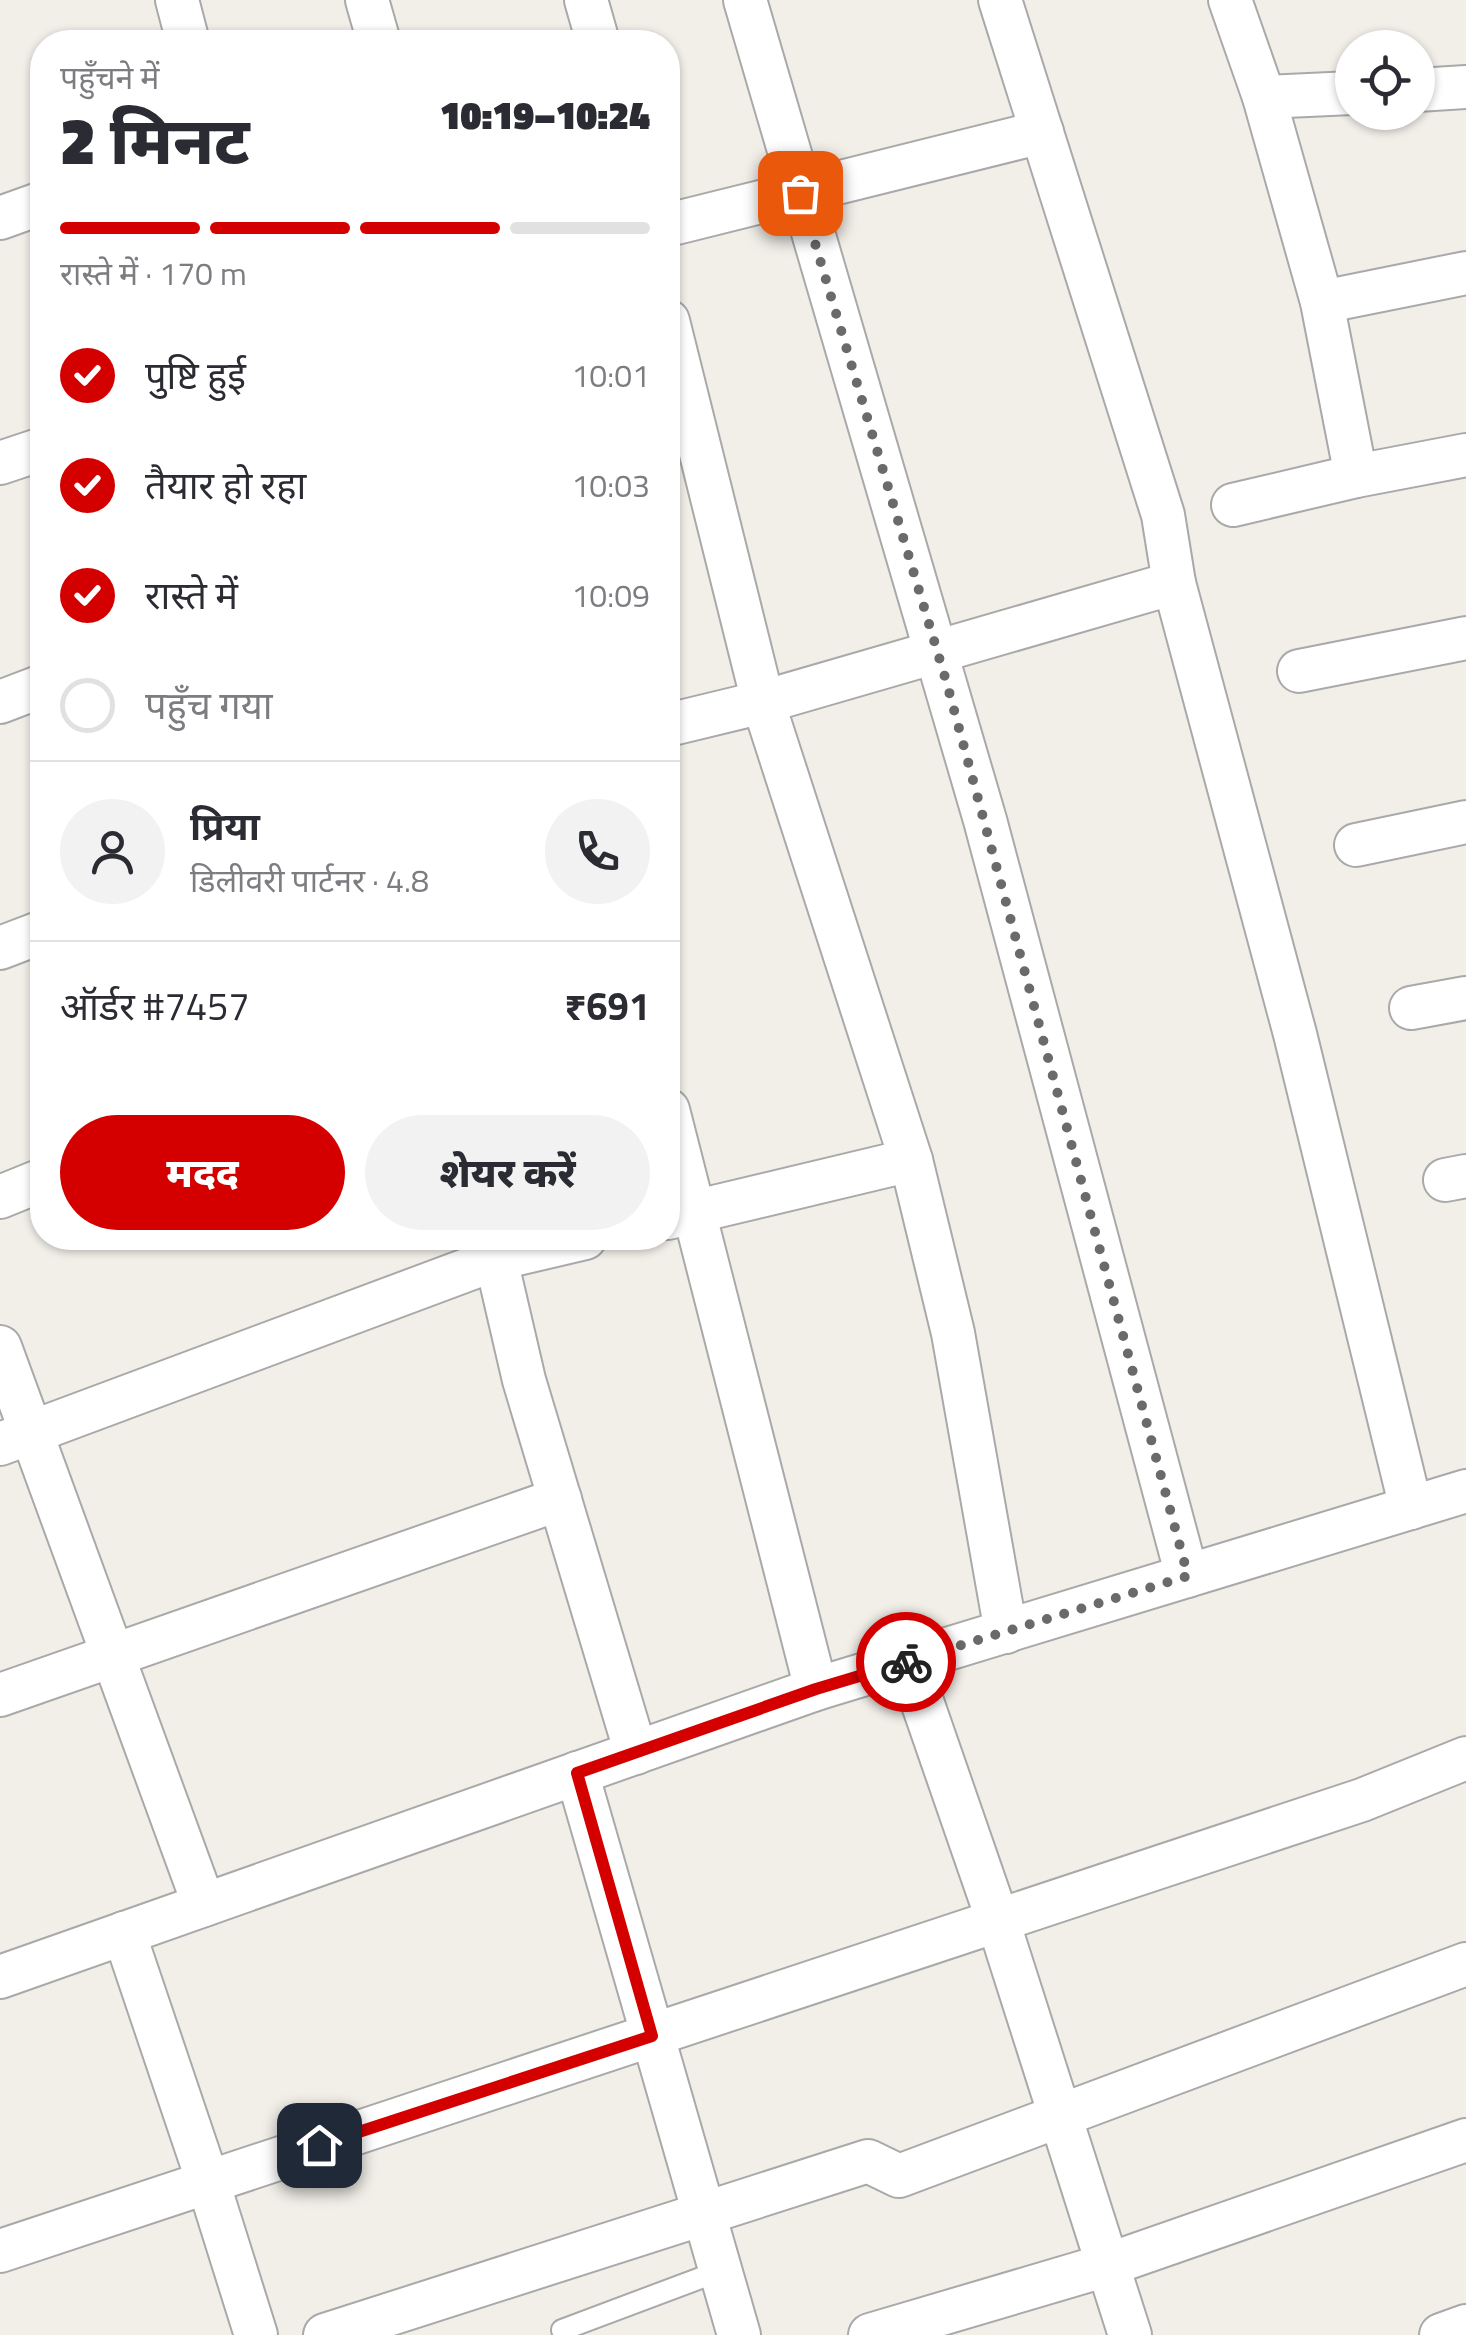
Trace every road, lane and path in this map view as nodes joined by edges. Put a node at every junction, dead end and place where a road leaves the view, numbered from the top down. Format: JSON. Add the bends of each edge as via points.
{"nodes":[{"id":1,"x":176,"y":0,"type":"edge"},
{"id":2,"x":367,"y":0,"type":"edge"},
{"id":3,"x":586,"y":0,"type":"edge"},
{"id":4,"x":746,"y":0,"type":"edge"},
{"id":5,"x":1000,"y":0,"type":"edge"},
{"id":6,"x":1230,"y":0,"type":"edge"},
{"id":7,"x":185,"y":30,"type":"edge"},
{"id":8,"x":376,"y":30,"type":"edge"},
{"id":9,"x":595,"y":30,"type":"edge"},
{"id":10,"x":1466,"y":87,"type":"edge"},
{"id":11,"x":1435,"y":89,"type":"edge"},
{"id":12,"x":1335,"y":94,"type":"edge"},
{"id":13,"x":1264,"y":97,"type":"junction"},
{"id":14,"x":1042,"y":132,"type":"junction"},
{"id":15,"x":800,"y":193,"type":"junction"},
{"id":16,"x":30,"y":207,"type":"edge"},
{"id":17,"x":0,"y":218,"type":"edge"},
{"id":18,"x":680,"y":222,"type":"edge"},
{"id":19,"x":1466,"y":273,"type":"edge"},
{"id":20,"x":1322,"y":302,"type":"junction"},
{"id":21,"x":680,"y":369,"type":"edge"},
{"id":22,"x":30,"y":453,"type":"edge"},
{"id":23,"x":1466,"y":455,"type":"edge"},
{"id":24,"x":0,"y":463,"type":"edge"},
{"id":25,"x":1356,"y":476,"type":"junction"},
{"id":26,"x":1233,"y":505,"type":"dead end"},
{"id":27,"x":1174,"y":583,"type":"junction"},
{"id":28,"x":1466,"y":638,"type":"edge"},
{"id":29,"x":938,"y":650,"type":"junction"},
{"id":30,"x":1300,"y":670,"type":"dead end"},
{"id":31,"x":30,"y":691,"type":"edge"},
{"id":32,"x":0,"y":702,"type":"edge"},
{"id":33,"x":763,"y":702,"type":"junction"},
{"id":34,"x":680,"y":722,"type":"edge"},
{"id":35,"x":1466,"y":822,"type":"edge"},
{"id":36,"x":1356,"y":845,"type":"dead end"},
{"id":37,"x":30,"y":937,"type":"edge"},
{"id":38,"x":0,"y":948,"type":"edge"},
{"id":39,"x":1466,"y":998,"type":"edge"},
{"id":40,"x":1411,"y":1008,"type":"dead end"},
{"id":41,"x":910,"y":1160,"type":"junction"},
{"id":42,"x":30,"y":1185,"type":"edge"},
{"id":43,"x":0,"y":1197,"type":"edge"},
{"id":44,"x":680,"y":1215,"type":"edge"},
{"id":45,"x":489,"y":1250,"type":"edge"},
{"id":46,"x":494,"y":1250,"type":"edge"},
{"id":47,"x":0,"y":1348,"type":"edge"},
{"id":48,"x":16,"y":1439,"type":"edge"},
{"id":49,"x":1466,"y":1491,"type":"edge"},
{"id":50,"x":560,"y":1499,"type":"junction"},
{"id":51,"x":1411,"y":1508,"type":"junction"},
{"id":52,"x":1188,"y":1576,"type":"junction"},
{"id":53,"x":1006,"y":1632,"type":"junction"},
{"id":54,"x":113,"y":1656,"type":"junction"},
{"id":55,"x":908,"y":1661,"type":"junction"},
{"id":56,"x":816,"y":1689,"type":"junction"},
{"id":57,"x":0,"y":1695,"type":"edge"},
{"id":58,"x":636,"y":1752,"type":"junction"},
{"id":59,"x":1466,"y":1758,"type":"edge"},
{"id":60,"x":577,"y":1773,"type":"junction"},
{"id":61,"x":204,"y":1905,"type":"junction"},
{"id":62,"x":998,"y":1921,"type":"junction"},
{"id":63,"x":124,"y":1933,"type":"junction"},
{"id":64,"x":1466,"y":1964,"type":"edge"},
{"id":65,"x":0,"y":1977,"type":"edge"},
{"id":66,"x":652,"y":2036,"type":"junction"},
{"id":67,"x":1060,"y":2118,"type":"junction"},
{"id":68,"x":1466,"y":2140,"type":"edge"},
{"id":69,"x":208,"y":2182,"type":"junction"},
{"id":70,"x":706,"y":2213,"type":"junction"},
{"id":71,"x":0,"y":2251,"type":"edge"},
{"id":72,"x":1107,"y":2265,"type":"junction"},
{"id":73,"x":722,"y":2270,"type":"junction"},
{"id":74,"x":1466,"y":2326,"type":"edge"},
{"id":75,"x":562,"y":2330,"type":"dead end"},
{"id":76,"x":256,"y":2335,"type":"edge"},
{"id":77,"x":325,"y":2335,"type":"edge"},
{"id":78,"x":739,"y":2335,"type":"edge"},
{"id":79,"x":870,"y":2335,"type":"edge"},
{"id":80,"x":1130,"y":2335,"type":"edge"},
{"id":81,"x":1441,"y":2335,"type":"edge"}],
"edges":[{"from":1,"to":7,"type":"street"},
{"from":2,"to":8,"type":"street"},
{"from":3,"to":9,"type":"street"},
{"from":4,"to":15,"type":"street"},
{"from":5,"to":14,"type":"street"},
{"from":6,"to":13,"type":"street"},
{"from":10,"to":11,"type":"street"},
{"from":12,"to":13,"type":"street"},
{"from":13,"to":20,"type":"street"},
{"from":14,"to":15,"type":"street"},
{"from":14,"to":27,"type":"street","via":[[1163,515]]},
{"from":15,"to":18,"type":"street"},
{"from":15,"to":29,"type":"street"},
{"from":16,"to":17,"type":"street"},
{"from":19,"to":20,"type":"street"},
{"from":20,"to":25,"type":"street"},
{"from":21,"to":33,"type":"street"},
{"from":22,"to":24,"type":"street"},
{"from":23,"to":25,"type":"street"},
{"from":25,"to":26,"type":"street"},
{"from":27,"to":29,"type":"street"},
{"from":27,"to":51,"type":"street","via":[[1295,1034]]},
{"from":28,"to":30,"type":"street"},
{"from":29,"to":33,"type":"street"},
{"from":29,"to":52,"type":"street"},
{"from":31,"to":32,"type":"street"},
{"from":33,"to":34,"type":"street"},
{"from":33,"to":41,"type":"street"},
{"from":35,"to":36,"type":"street"},
{"from":37,"to":38,"type":"street"},
{"from":39,"to":40,"type":"street"},
{"from":41,"to":44,"type":"street"},
{"from":41,"to":53,"type":"street","via":[[953,1333]]},
{"from":42,"to":43,"type":"street"},
{"from":44,"to":56,"type":"street"},
{"from":45,"to":48,"type":"street"},
{"from":46,"to":50,"type":"street"},
{"from":47,"to":48,"type":"street"},
{"from":48,"to":54,"type":"street"},
{"from":49,"to":51,"type":"street"},
{"from":50,"to":54,"type":"street"},
{"from":50,"to":58,"type":"street"},
{"from":51,"to":52,"type":"street"},
{"from":52,"to":53,"type":"street"},
{"from":53,"to":55,"type":"street"},
{"from":54,"to":57,"type":"street"},
{"from":54,"to":61,"type":"street"},
{"from":55,"to":56,"type":"street"},
{"from":55,"to":62,"type":"street"},
{"from":56,"to":58,"type":"street"},
{"from":58,"to":60,"type":"street"},
{"from":59,"to":62,"type":"street","via":[[1362,1800]]},
{"from":60,"to":61,"type":"street"},
{"from":60,"to":66,"type":"street"},
{"from":61,"to":63,"type":"street"},
{"from":62,"to":66,"type":"street"},
{"from":62,"to":67,"type":"street"},
{"from":63,"to":65,"type":"street"},
{"from":63,"to":69,"type":"street"},
{"from":64,"to":67,"type":"street"},
{"from":66,"to":69,"type":"street"},
{"from":66,"to":70,"type":"street"},
{"from":67,"to":70,"type":"street","via":[[899,2176],[868,2161]]},
{"from":67,"to":72,"type":"street"},
{"from":68,"to":72,"type":"street"},
{"from":69,"to":71,"type":"street"},
{"from":69,"to":76,"type":"street"},
{"from":70,"to":73,"type":"street"},
{"from":70,"to":77,"type":"street"},
{"from":72,"to":79,"type":"street"},
{"from":72,"to":80,"type":"street"},
{"from":73,"to":75,"type":"lane"},
{"from":73,"to":78,"type":"street"},
{"from":74,"to":81,"type":"street"}]}
